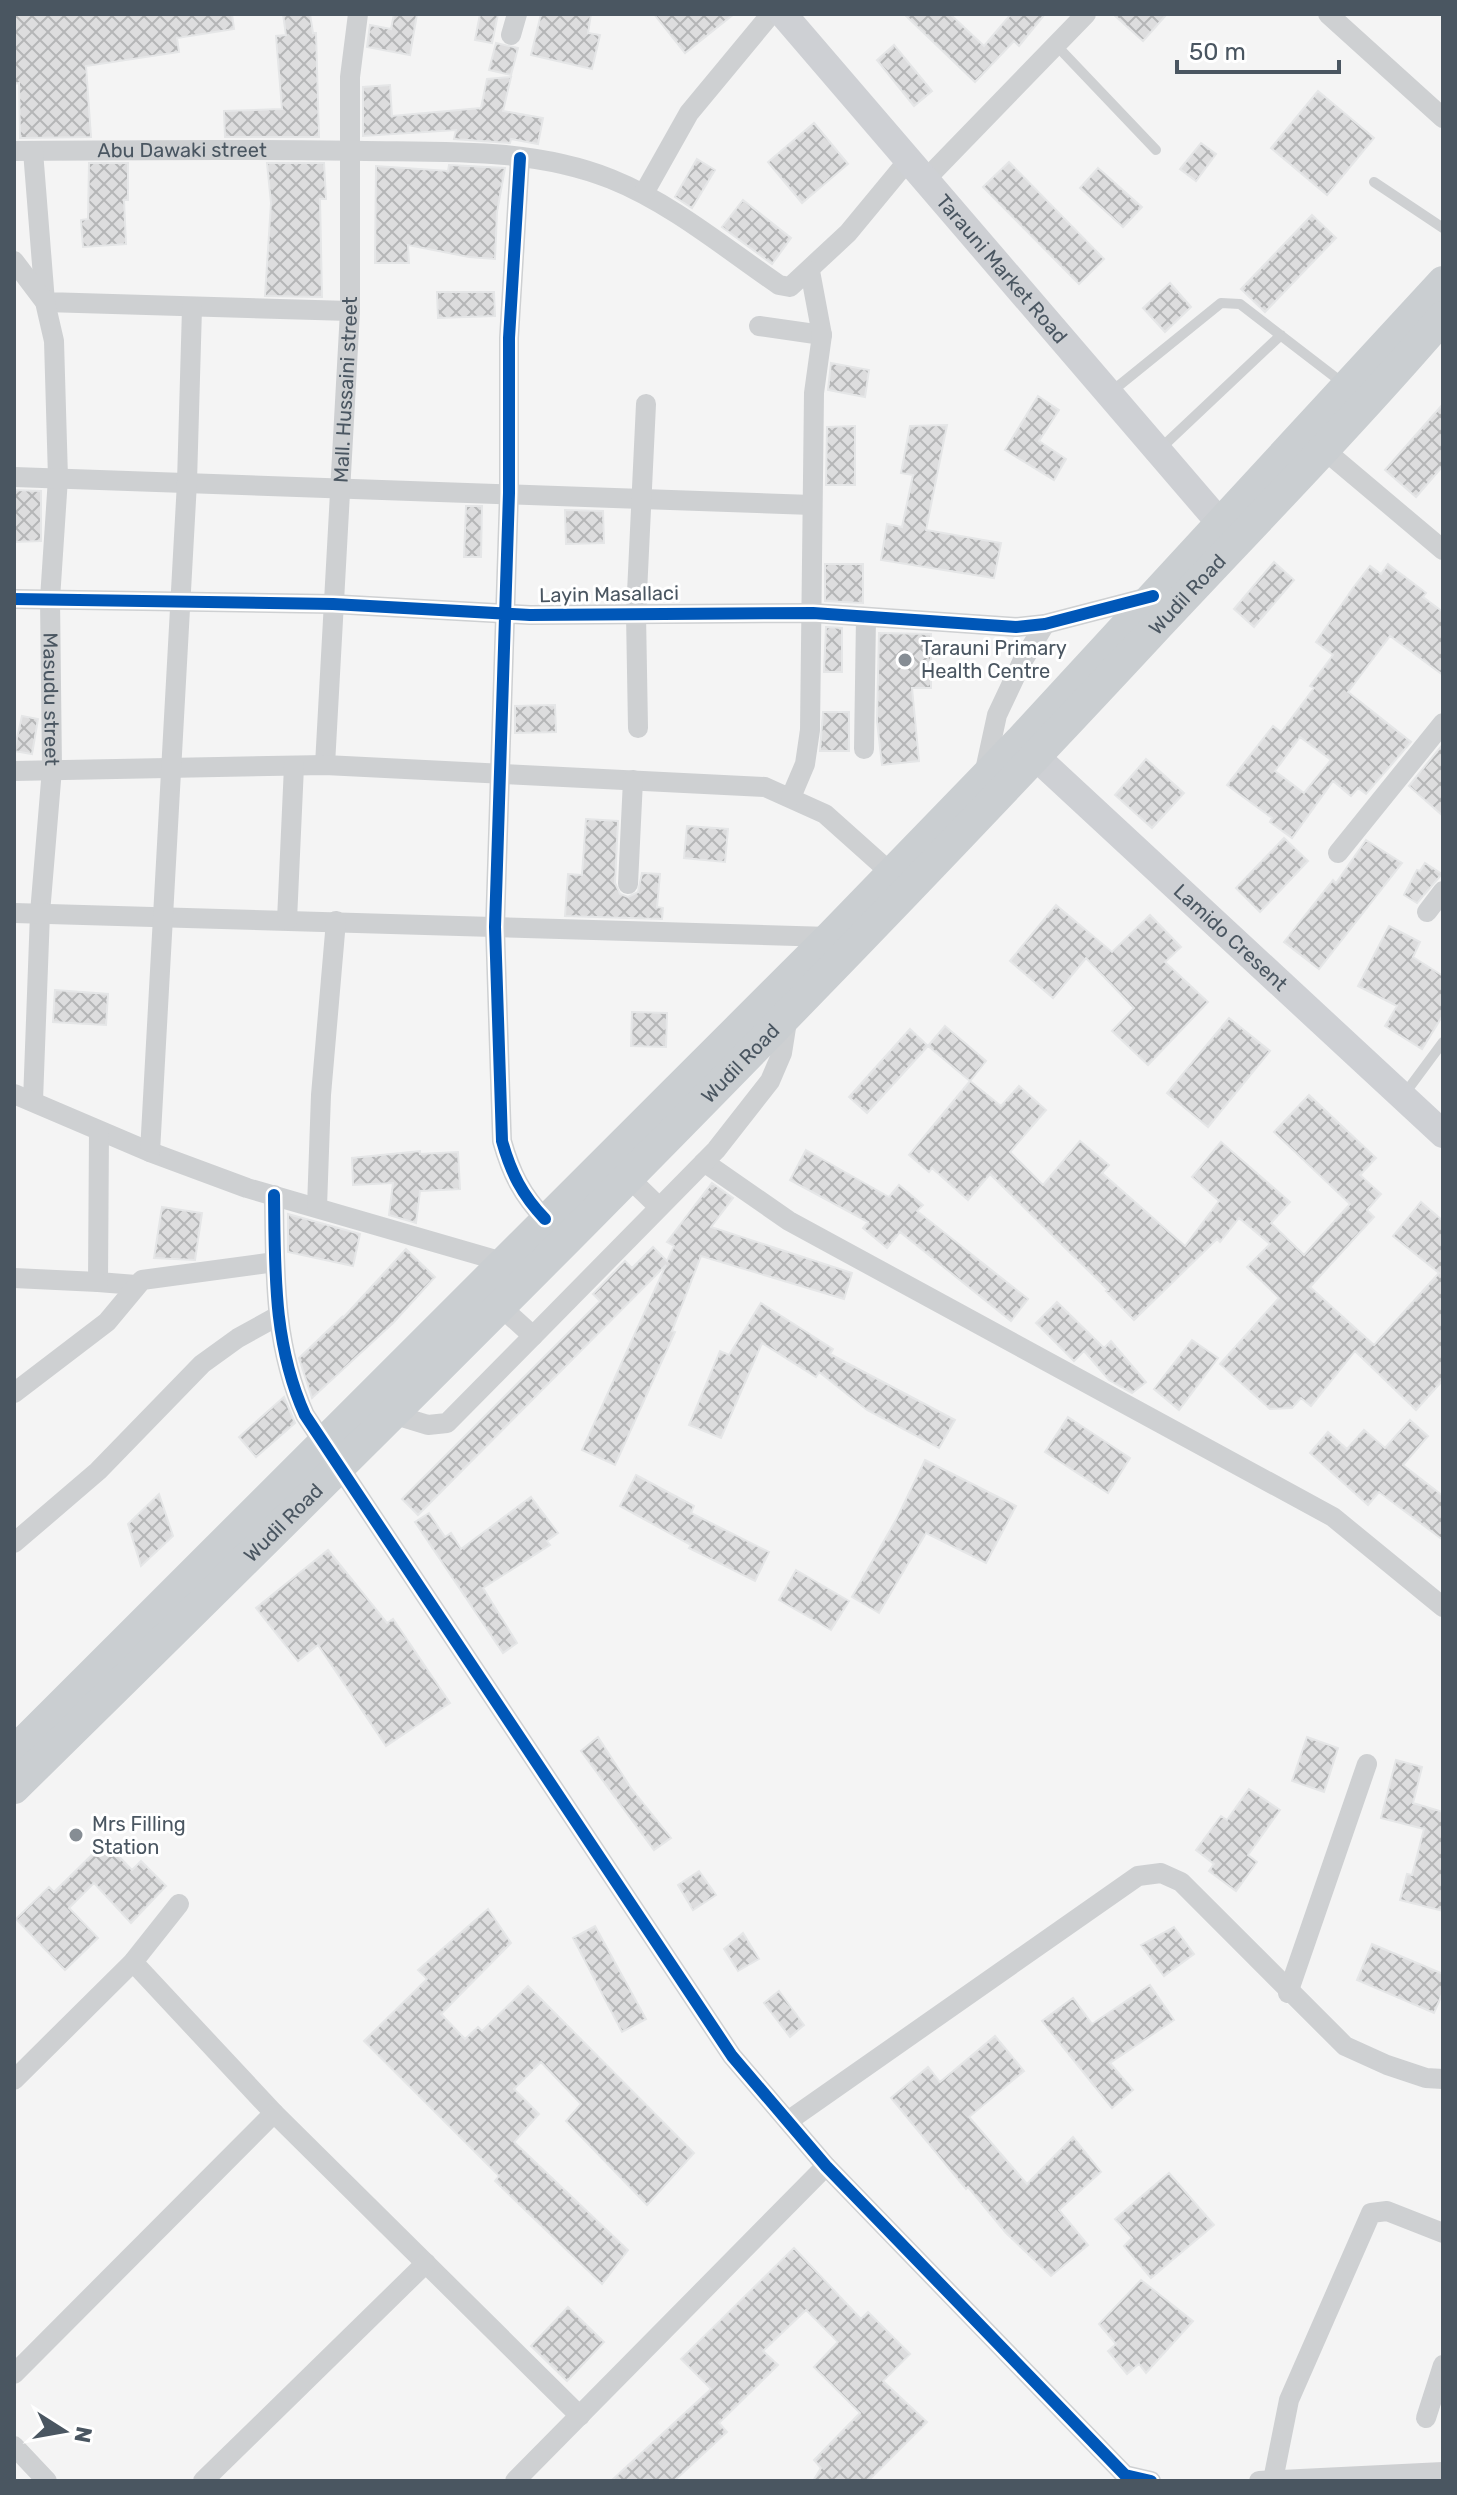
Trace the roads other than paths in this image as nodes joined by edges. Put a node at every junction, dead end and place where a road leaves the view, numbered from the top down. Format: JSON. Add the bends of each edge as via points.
{"nodes":[{"id":1,"x":358,"y":14,"type":"edge"},
{"id":2,"x":517,"y":14,"type":"edge"},
{"id":3,"x":771,"y":14,"type":"edge"},
{"id":4,"x":783,"y":14,"type":"edge"},
{"id":5,"x":1086,"y":14,"type":"edge"},
{"id":6,"x":1328,"y":14,"type":"edge"},
{"id":7,"x":511,"y":35,"type":"dead end"},
{"id":8,"x":1056,"y":45,"type":"junction"},
{"id":9,"x":1443,"y":118,"type":"edge"},
{"id":10,"x":351,"y":150,"type":"junction"},
{"id":11,"x":1156,"y":150,"type":"dead end"},
{"id":12,"x":23,"y":151,"type":"edge"},
{"id":13,"x":520,"y":158,"type":"junction"},
{"id":14,"x":918,"y":168,"type":"junction"},
{"id":15,"x":1374,"y":182,"type":"dead end"},
{"id":16,"x":644,"y":193,"type":"junction"},
{"id":17,"x":1443,"y":228,"type":"edge"},
{"id":18,"x":14,"y":261,"type":"edge"},
{"id":19,"x":810,"y":271,"type":"junction"},
{"id":20,"x":1443,"y":282,"type":"edge"},
{"id":21,"x":45,"y":302,"type":"junction"},
{"id":22,"x":192,"y":308,"type":"junction"},
{"id":23,"x":350,"y":311,"type":"junction"},
{"id":24,"x":1443,"y":317,"type":"edge"},
{"id":25,"x":759,"y":326,"type":"dead end"},
{"id":26,"x":822,"y":335,"type":"junction"},
{"id":27,"x":1281,"y":335,"type":"junction"},
{"id":28,"x":1349,"y":387,"type":"junction"},
{"id":29,"x":1108,"y":395,"type":"junction"},
{"id":30,"x":646,"y":404,"type":"dead end"},
{"id":31,"x":1322,"y":448,"type":"junction"},
{"id":32,"x":1157,"y":452,"type":"junction"},
{"id":33,"x":14,"y":477,"type":"edge"},
{"id":34,"x":58,"y":478,"type":"junction"},
{"id":35,"x":187,"y":482,"type":"junction"},
{"id":36,"x":341,"y":488,"type":"junction"},
{"id":37,"x":509,"y":493,"type":"junction"},
{"id":38,"x":644,"y":499,"type":"junction"},
{"id":39,"x":812,"y":505,"type":"junction"},
{"id":40,"x":1228,"y":534,"type":"junction"},
{"id":41,"x":1443,"y":550,"type":"edge"},
{"id":42,"x":1153,"y":596,"type":"junction"},
{"id":43,"x":14,"y":599,"type":"edge"},
{"id":44,"x":50,"y":599,"type":"junction"},
{"id":45,"x":179,"y":601,"type":"junction"},
{"id":46,"x":333,"y":604,"type":"junction"},
{"id":47,"x":504,"y":611,"type":"junction"},
{"id":48,"x":813,"y":613,"type":"junction"},
{"id":49,"x":636,"y":614,"type":"junction"},
{"id":50,"x":866,"y":617,"type":"junction"},
{"id":51,"x":1045,"y":624,"type":"junction"},
{"id":52,"x":1443,"y":723,"type":"edge"},
{"id":53,"x":638,"y":728,"type":"dead end"},
{"id":54,"x":864,"y":749,"type":"dead end"},
{"id":55,"x":1028,"y":750,"type":"junction"},
{"id":56,"x":325,"y":765,"type":"junction"},
{"id":57,"x":294,"y":766,"type":"junction"},
{"id":58,"x":52,"y":769,"type":"junction"},
{"id":59,"x":173,"y":770,"type":"junction"},
{"id":60,"x":14,"y":771,"type":"edge"},
{"id":61,"x":498,"y":775,"type":"junction"},
{"id":62,"x":984,"y":778,"type":"junction"},
{"id":63,"x":633,"y":780,"type":"junction"},
{"id":64,"x":791,"y":797,"type":"junction"},
{"id":65,"x":1338,"y":853,"type":"dead end"},
{"id":66,"x":891,"y":873,"type":"junction"},
{"id":67,"x":628,"y":884,"type":"dead end"},
{"id":68,"x":1443,"y":891,"type":"edge"},
{"id":69,"x":1427,"y":912,"type":"dead end"},
{"id":70,"x":14,"y":913,"type":"edge"},
{"id":71,"x":40,"y":913,"type":"junction"},
{"id":72,"x":165,"y":917,"type":"junction"},
{"id":73,"x":287,"y":920,"type":"junction"},
{"id":74,"x":336,"y":921,"type":"junction"},
{"id":75,"x":495,"y":927,"type":"junction"},
{"id":76,"x":830,"y":937,"type":"junction"},
{"id":77,"x":788,"y":1015,"type":"junction"},
{"id":78,"x":1443,"y":1042,"type":"edge"},
{"id":79,"x":23,"y":1098,"type":"edge"},
{"id":80,"x":1402,"y":1098,"type":"junction"},
{"id":81,"x":99,"y":1131,"type":"junction"},
{"id":82,"x":1443,"y":1134,"type":"edge"},
{"id":83,"x":150,"y":1152,"type":"junction"},
{"id":84,"x":704,"y":1162,"type":"junction"},
{"id":85,"x":627,"y":1176,"type":"junction"},
{"id":86,"x":274,"y":1195,"type":"junction"},
{"id":87,"x":317,"y":1207,"type":"junction"},
{"id":88,"x":659,"y":1207,"type":"junction"},
{"id":89,"x":545,"y":1219,"type":"junction"},
{"id":90,"x":275,"y":1262,"type":"junction"},
{"id":91,"x":503,"y":1262,"type":"junction"},
{"id":92,"x":14,"y":1278,"type":"edge"},
{"id":93,"x":98,"y":1282,"type":"junction"},
{"id":94,"x":136,"y":1285,"type":"junction"},
{"id":95,"x":501,"y":1307,"type":"junction"},
{"id":96,"x":276,"y":1317,"type":"junction"},
{"id":97,"x":533,"y":1336,"type":"junction"},
{"id":98,"x":14,"y":1393,"type":"edge"},
{"id":99,"x":392,"y":1414,"type":"junction"},
{"id":100,"x":331,"y":1455,"type":"junction"},
{"id":101,"x":14,"y":1543,"type":"edge"},
{"id":102,"x":1443,"y":1607,"type":"edge"},
{"id":103,"x":14,"y":1752,"type":"edge"},
{"id":104,"x":1367,"y":1764,"type":"dead end"},
{"id":105,"x":14,"y":1788,"type":"edge"},
{"id":106,"x":179,"y":1904,"type":"dead end"},
{"id":107,"x":133,"y":1962,"type":"junction"},
{"id":108,"x":1288,"y":1993,"type":"junction"},
{"id":109,"x":1443,"y":2079,"type":"edge"},
{"id":110,"x":14,"y":2080,"type":"edge"},
{"id":111,"x":274,"y":2113,"type":"junction"},
{"id":112,"x":788,"y":2121,"type":"junction"},
{"id":113,"x":826,"y":2166,"type":"junction"},
{"id":114,"x":1443,"y":2233,"type":"edge"},
{"id":115,"x":426,"y":2263,"type":"junction"},
{"id":116,"x":1443,"y":2365,"type":"edge"},
{"id":117,"x":14,"y":2374,"type":"edge"},
{"id":118,"x":580,"y":2416,"type":"junction"},
{"id":119,"x":1426,"y":2418,"type":"dead end"},
{"id":120,"x":14,"y":2446,"type":"edge"},
{"id":121,"x":1443,"y":2472,"type":"edge"},
{"id":122,"x":1122,"y":2478,"type":"edge"},
{"id":123,"x":1266,"y":2480,"type":"edge"},
{"id":124,"x":47,"y":2481,"type":"edge"},
{"id":125,"x":203,"y":2481,"type":"edge"},
{"id":126,"x":515,"y":2481,"type":"edge"},
{"id":127,"x":1151,"y":2481,"type":"edge"}],
"edges":[{"from":1,"to":10,"type":"street","name":"Mall. Hussaini street","via":[[350,77]]},
{"from":2,"to":7,"type":"street"},
{"from":3,"to":16,"type":"street","via":[[689,113]]},
{"from":4,"to":14,"type":"street","name":"Tarauni Market Road"},
{"from":5,"to":8,"type":"street"},
{"from":6,"to":9,"type":"street"},
{"from":8,"to":11,"type":"lane"},
{"from":8,"to":14,"type":"street"},
{"from":10,"to":12,"type":"street","name":"Abu Dawaki street"},
{"from":10,"to":13,"type":"street","name":"Abu Dawaki street"},
{"from":10,"to":23,"type":"street","name":"Mall. Hussaini street"},
{"from":12,"to":21,"type":"street"},
{"from":13,"to":16,"type":"street","name":"Abu Dawaki street","via":[[579,168]]},
{"from":13,"to":37,"type":"street","via":[[509,338]]},
{"from":14,"to":19,"type":"street"},
{"from":14,"to":29,"type":"street","name":"Tarauni Market Road"},
{"from":15,"to":17,"type":"lane"},
{"from":16,"to":19,"type":"street","name":"Abu Dawaki street","via":[[779,285],[790,287]]},
{"from":18,"to":21,"type":"street","name":"Masudu street"},
{"from":19,"to":26,"type":"street"},
{"from":20,"to":28,"type":"main road","name":"Wudil Road"},
{"from":21,"to":22,"type":"street"},
{"from":21,"to":34,"type":"street","name":"Masudu street","via":[[54,341]]},
{"from":22,"to":23,"type":"street"},
{"from":22,"to":35,"type":"street"},
{"from":23,"to":36,"type":"street","name":"Mall. Hussaini street"},
{"from":24,"to":31,"type":"main road","name":"Wudil Road"},
{"from":25,"to":26,"type":"street"},
{"from":26,"to":39,"type":"street","via":[[814,393]]},
{"from":27,"to":28,"type":"lane"},
{"from":27,"to":29,"type":"lane","via":[[1240,304],[1221,303]]},
{"from":27,"to":32,"type":"lane"},
{"from":28,"to":40,"type":"main road","name":"Wudil Road"},
{"from":29,"to":32,"type":"street","name":"Tarauni Market Road"},
{"from":30,"to":38,"type":"street"},
{"from":31,"to":40,"type":"main road","name":"Wudil Road"},
{"from":31,"to":41,"type":"street"},
{"from":32,"to":40,"type":"street","name":"Tarauni Market Road"},
{"from":33,"to":34,"type":"street"},
{"from":34,"to":35,"type":"street"},
{"from":34,"to":44,"type":"street","name":"Masudu street"},
{"from":35,"to":36,"type":"street"},
{"from":35,"to":45,"type":"street"},
{"from":36,"to":37,"type":"street"},
{"from":36,"to":46,"type":"street","name":"Mall. Hussaini street"},
{"from":37,"to":38,"type":"street"},
{"from":37,"to":47,"type":"street"},
{"from":38,"to":39,"type":"street"},
{"from":38,"to":49,"type":"street"},
{"from":39,"to":48,"type":"street"},
{"from":40,"to":42,"type":"main road","name":"Wudil Road"},
{"from":40,"to":55,"type":"main road","name":"Wudil Road"},
{"from":42,"to":51,"type":"street","name":"Layin Masallaci"},
{"from":42,"to":55,"type":"main road","name":"Wudil Road"},
{"from":43,"to":44,"type":"street","name":"Layin Masallaci"},
{"from":44,"to":45,"type":"street","name":"Layin Masallaci"},
{"from":44,"to":58,"type":"street","name":"Masudu street"},
{"from":45,"to":46,"type":"street","name":"Layin Masallaci"},
{"from":45,"to":59,"type":"street"},
{"from":46,"to":47,"type":"street","name":"Layin Masallaci"},
{"from":46,"to":56,"type":"street","name":"Mall. Hussaini street"},
{"from":47,"to":49,"type":"street","name":"Layin Masallaci"},
{"from":47,"to":61,"type":"street"},
{"from":48,"to":49,"type":"street","name":"Layin Masallaci"},
{"from":48,"to":50,"type":"street","name":"Layin Masallaci"},
{"from":48,"to":64,"type":"street","via":[[809,747]]},
{"from":49,"to":53,"type":"street"},
{"from":50,"to":51,"type":"street","name":"Layin Masallaci","via":[[1016,627]]},
{"from":50,"to":54,"type":"street"},
{"from":51,"to":62,"type":"street","via":[[997,715]]},
{"from":52,"to":65,"type":"street"},
{"from":55,"to":62,"type":"main road","name":"Wudil Road"},
{"from":55,"to":77,"type":"main road","name":"Wudil Road"},
{"from":55,"to":80,"type":"street","name":"Lamido Cresent"},
{"from":56,"to":57,"type":"street"},
{"from":56,"to":61,"type":"street"},
{"from":57,"to":59,"type":"street"},
{"from":57,"to":73,"type":"street"},
{"from":58,"to":59,"type":"street"},
{"from":58,"to":60,"type":"street"},
{"from":58,"to":71,"type":"street","name":"Masudu street"},
{"from":59,"to":72,"type":"street"},
{"from":61,"to":63,"type":"street"},
{"from":61,"to":75,"type":"street"},
{"from":62,"to":66,"type":"main road","name":"Wudil Road"},
{"from":63,"to":64,"type":"street","via":[[765,787]]},
{"from":63,"to":67,"type":"street"},
{"from":64,"to":66,"type":"street","via":[[825,814]]},
{"from":66,"to":76,"type":"main road","name":"Wudil Road"},
{"from":68,"to":69,"type":"street"},
{"from":70,"to":71,"type":"street"},
{"from":71,"to":72,"type":"street"},
{"from":71,"to":79,"type":"street","name":"Masudu street"},
{"from":72,"to":73,"type":"street"},
{"from":72,"to":83,"type":"street"},
{"from":73,"to":74,"type":"street"},
{"from":74,"to":75,"type":"street"},
{"from":74,"to":87,"type":"street"},
{"from":75,"to":76,"type":"street"},
{"from":75,"to":89,"type":"street","via":[[502,1141],[511,1174]]},
{"from":76,"to":89,"type":"main road","name":"Wudil Road"},
{"from":77,"to":84,"type":"street","via":[[782,1053],[770,1081]]},
{"from":77,"to":85,"type":"main road","name":"Wudil Road"},
{"from":78,"to":80,"type":"lane"},
{"from":79,"to":81,"type":"street"},
{"from":80,"to":82,"type":"street","name":"Lamido Cresent"},
{"from":81,"to":83,"type":"street"},
{"from":81,"to":93,"type":"street"},
{"from":83,"to":86,"type":"street"},
{"from":84,"to":88,"type":"street"},
{"from":84,"to":102,"type":"street","via":[[789,1221],[1333,1517]]},
{"from":85,"to":88,"type":"street"},
{"from":85,"to":95,"type":"main road","name":"Wudil Road"},
{"from":86,"to":87,"type":"street"},
{"from":86,"to":90,"type":"street"},
{"from":87,"to":91,"type":"street"},
{"from":88,"to":97,"type":"street"},
{"from":89,"to":91,"type":"main road","name":"Wudil Road"},
{"from":90,"to":94,"type":"street","via":[[150,1278]]},
{"from":90,"to":96,"type":"street"},
{"from":91,"to":100,"type":"main road","name":"Wudil Road"},
{"from":92,"to":93,"type":"street"},
{"from":93,"to":94,"type":"street"},
{"from":94,"to":98,"type":"street","via":[[107,1322]]},
{"from":95,"to":97,"type":"street"},
{"from":95,"to":99,"type":"main road","name":"Wudil Road"},
{"from":96,"to":100,"type":"street","via":[[293,1388]]},
{"from":96,"to":101,"type":"street","via":[[202,1364],[98,1471]]},
{"from":97,"to":99,"type":"street","via":[[447,1423],[428,1425]]},
{"from":99,"to":100,"type":"main road","name":"Wudil Road"},
{"from":100,"to":103,"type":"main road","name":"Wudil Road"},
{"from":100,"to":105,"type":"main road","name":"Wudil Road"},
{"from":100,"to":112,"type":"street","via":[[732,2056]]},
{"from":104,"to":108,"type":"street"},
{"from":106,"to":107,"type":"street"},
{"from":107,"to":110,"type":"street"},
{"from":107,"to":111,"type":"street"},
{"from":108,"to":109,"type":"street","via":[[1345,2046],[1387,2065]]},
{"from":108,"to":112,"type":"street","via":[[1181,1882],[1161,1873],[1138,1876]]},
{"from":111,"to":115,"type":"street"},
{"from":111,"to":117,"type":"street"},
{"from":112,"to":113,"type":"street"},
{"from":113,"to":118,"type":"street"},
{"from":113,"to":122,"type":"street"},
{"from":114,"to":123,"type":"street","via":[[1387,2211],[1371,2213],[1289,2400]]},
{"from":115,"to":118,"type":"street"},
{"from":115,"to":125,"type":"street"},
{"from":116,"to":119,"type":"street"},
{"from":118,"to":126,"type":"street"},
{"from":120,"to":124,"type":"street"},
{"from":121,"to":123,"type":"street"},
{"from":122,"to":127,"type":"street"}]}
